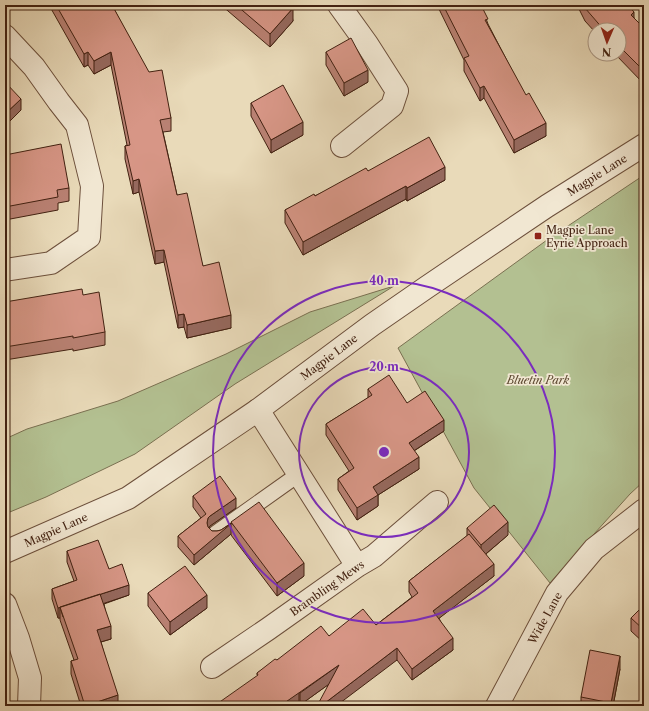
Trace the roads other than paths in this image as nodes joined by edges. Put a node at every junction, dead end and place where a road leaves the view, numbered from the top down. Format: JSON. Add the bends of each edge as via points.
{"nodes":[{"id":1,"x":339,"y":5,"type":"edge"},
{"id":2,"x":5,"y":36,"type":"edge"},
{"id":3,"x":644,"y":145,"type":"edge"},
{"id":4,"x":342,"y":146,"type":"dead end"},
{"id":5,"x":5,"y":270,"type":"edge"},
{"id":6,"x":258,"y":410,"type":"junction"},
{"id":7,"x":299,"y":474,"type":"junction"},
{"id":8,"x":437,"y":502,"type":"dead end"},
{"id":9,"x":644,"y":510,"type":"edge"},
{"id":10,"x":216,"y":533,"type":"edge"},
{"id":11,"x":5,"y":552,"type":"edge"},
{"id":12,"x":357,"y":566,"type":"junction"},
{"id":13,"x":5,"y":604,"type":"edge"},
{"id":14,"x":212,"y":667,"type":"dead end"},
{"id":15,"x":29,"y":706,"type":"edge"},
{"id":16,"x":497,"y":706,"type":"edge"}],
"edges":[{"from":1,"to":4,"type":"street","via":[[397,91],[392,106]]},
{"from":2,"to":5,"type":"street","via":[[34,66],[77,125],[92,186],[89,237],[51,263]]},
{"from":3,"to":6,"type":"street","name":"Magpie Lane","via":[[547,206],[378,320]]},
{"from":6,"to":7,"type":"street"},
{"from":6,"to":11,"type":"street","name":"Magpie Lane","via":[[128,498]]},
{"from":7,"to":10,"type":"lane"},
{"from":7,"to":12,"type":"street"},
{"from":8,"to":12,"type":"street","name":"Brambling Mews","via":[[374,556]]},
{"from":9,"to":16,"type":"street","name":"Wide Lane","via":[[594,549],[557,593]]},
{"from":12,"to":14,"type":"street","name":"Brambling Mews"},
{"from":13,"to":15,"type":"street","via":[[30,678]]}]}
